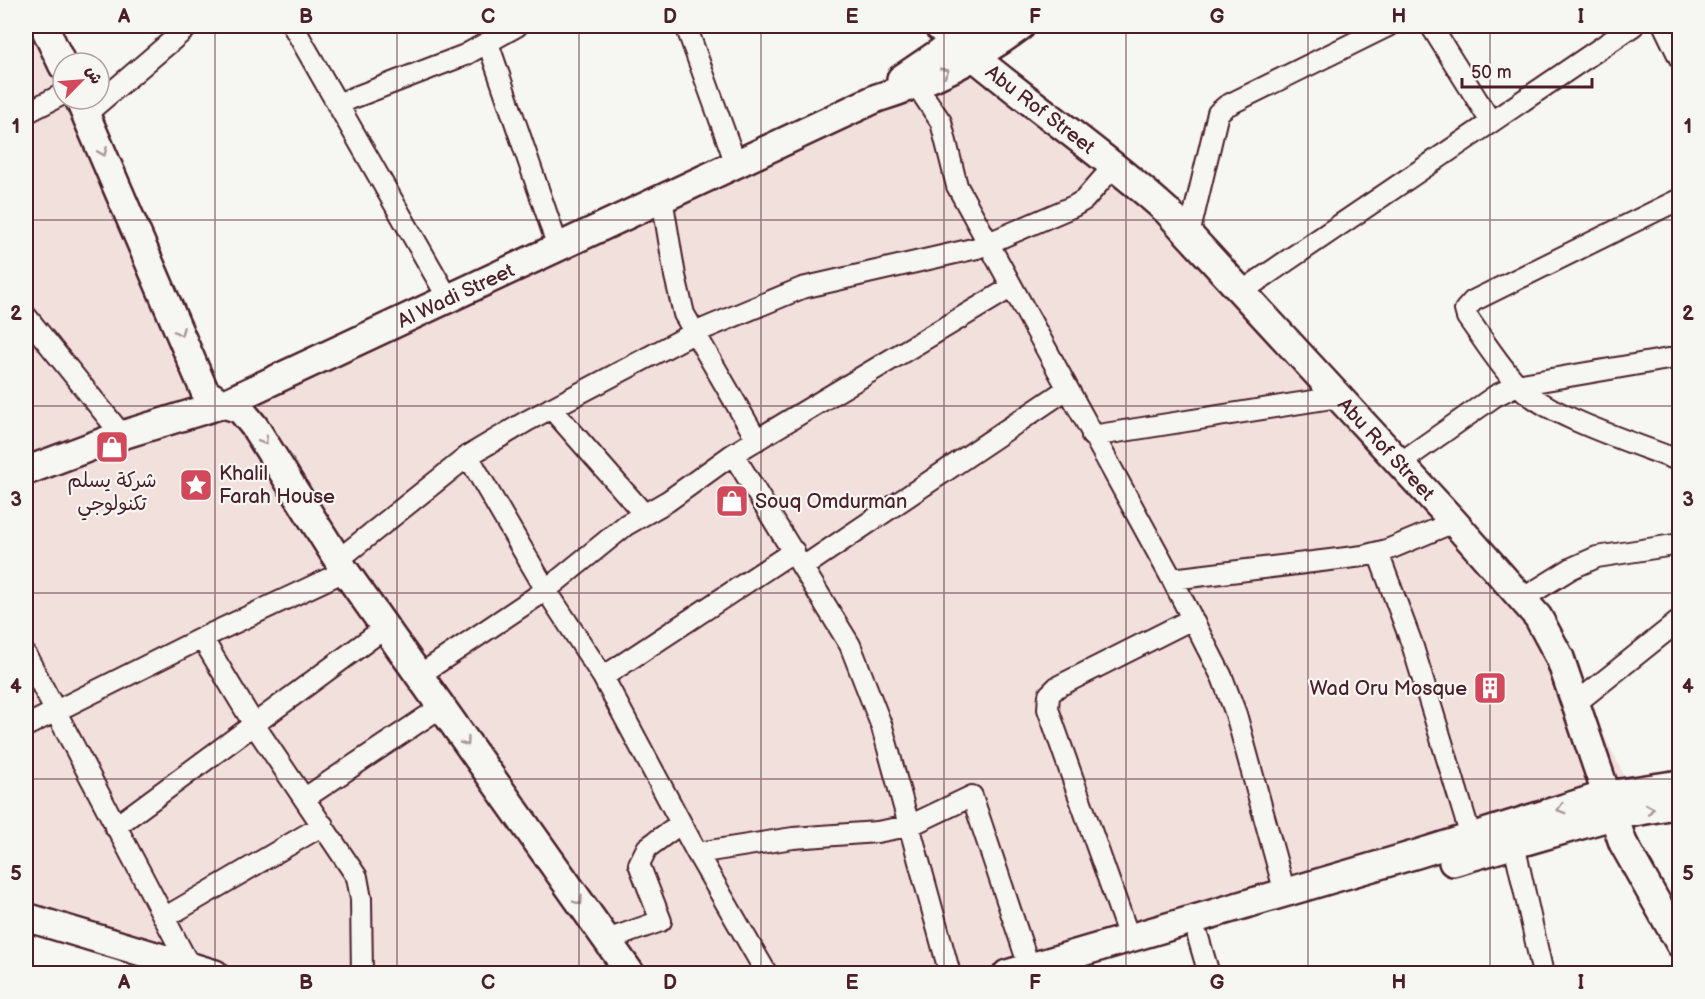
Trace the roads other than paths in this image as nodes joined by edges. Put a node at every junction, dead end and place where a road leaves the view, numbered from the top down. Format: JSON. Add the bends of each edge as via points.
{"nodes":[{"id":1,"x":44,"y":26,"type":"edge"},
{"id":2,"x":189,"y":26,"type":"edge"},
{"id":3,"x":293,"y":26,"type":"edge"},
{"id":4,"x":517,"y":26,"type":"edge"},
{"id":5,"x":687,"y":26,"type":"edge"},
{"id":6,"x":990,"y":26,"type":"edge"},
{"id":7,"x":1021,"y":26,"type":"edge"},
{"id":8,"x":1388,"y":26,"type":"edge"},
{"id":9,"x":1431,"y":26,"type":"edge"},
{"id":10,"x":1633,"y":26,"type":"edge"},
{"id":11,"x":1664,"y":26,"type":"edge"},
{"id":12,"x":488,"y":43,"type":"junction"},
{"id":13,"x":958,"y":44,"type":"edge"},
{"id":14,"x":56,"y":51,"type":"edge"},
{"id":15,"x":1680,"y":58,"type":"edge"},
{"id":16,"x":111,"y":85,"type":"edge"},
{"id":17,"x":916,"y":86,"type":"junction"},
{"id":18,"x":877,"y":98,"type":"junction"},
{"id":19,"x":51,"y":100,"type":"edge"},
{"id":20,"x":337,"y":104,"type":"junction"},
{"id":21,"x":85,"y":111,"type":"edge"},
{"id":22,"x":26,"y":113,"type":"edge"},
{"id":23,"x":1491,"y":122,"type":"junction"},
{"id":24,"x":736,"y":164,"type":"junction"},
{"id":25,"x":1113,"y":166,"type":"junction"},
{"id":26,"x":662,"y":198,"type":"junction"},
{"id":27,"x":1680,"y":199,"type":"edge"},
{"id":28,"x":1189,"y":235,"type":"junction"},
{"id":29,"x":990,"y":245,"type":"junction"},
{"id":30,"x":558,"y":247,"type":"junction"},
{"id":31,"x":1012,"y":287,"type":"junction"},
{"id":32,"x":1241,"y":292,"type":"junction"},
{"id":33,"x":448,"y":298,"type":"junction"},
{"id":34,"x":26,"y":316,"type":"edge"},
{"id":35,"x":694,"y":333,"type":"junction"},
{"id":36,"x":1680,"y":357,"type":"edge"},
{"id":37,"x":1517,"y":385,"type":"junction"},
{"id":38,"x":1067,"y":389,"type":"junction"},
{"id":39,"x":1338,"y":397,"type":"junction"},
{"id":40,"x":222,"y":404,"type":"junction"},
{"id":41,"x":551,"y":408,"type":"junction"},
{"id":42,"x":123,"y":435,"type":"junction"},
{"id":43,"x":1092,"y":436,"type":"junction"},
{"id":44,"x":757,"y":440,"type":"junction"},
{"id":45,"x":733,"y":454,"type":"junction"},
{"id":46,"x":468,"y":456,"type":"junction"},
{"id":47,"x":1680,"y":461,"type":"edge"},
{"id":48,"x":1400,"y":463,"type":"junction"},
{"id":49,"x":26,"y":471,"type":"edge"},
{"id":50,"x":644,"y":514,"type":"junction"},
{"id":51,"x":1454,"y":522,"type":"junction"},
{"id":52,"x":1680,"y":544,"type":"edge"},
{"id":53,"x":1378,"y":553,"type":"junction"},
{"id":54,"x":798,"y":559,"type":"junction"},
{"id":55,"x":341,"y":566,"type":"junction"},
{"id":56,"x":1172,"y":579,"type":"junction"},
{"id":57,"x":546,"y":590,"type":"junction"},
{"id":58,"x":1522,"y":598,"type":"junction"},
{"id":59,"x":1192,"y":619,"type":"junction"},
{"id":60,"x":1680,"y":620,"type":"edge"},
{"id":61,"x":386,"y":627,"type":"junction"},
{"id":62,"x":202,"y":638,"type":"junction"},
{"id":63,"x":26,"y":655,"type":"edge"},
{"id":64,"x":418,"y":676,"type":"junction"},
{"id":65,"x":603,"y":677,"type":"junction"},
{"id":66,"x":1575,"y":704,"type":"junction"},
{"id":67,"x":441,"y":707,"type":"junction"},
{"id":68,"x":54,"y":710,"type":"junction"},
{"id":69,"x":26,"y":726,"type":"edge"},
{"id":70,"x":255,"y":726,"type":"junction"},
{"id":71,"x":1680,"y":784,"type":"edge"},
{"id":72,"x":305,"y":798,"type":"junction"},
{"id":73,"x":1680,"y":804,"type":"edge"},
{"id":74,"x":1609,"y":805,"type":"junction"},
{"id":75,"x":681,"y":823,"type":"junction"},
{"id":76,"x":323,"y":825,"type":"junction"},
{"id":77,"x":909,"y":826,"type":"junction"},
{"id":78,"x":115,"y":827,"type":"junction"},
{"id":79,"x":1471,"y":837,"type":"junction"},
{"id":80,"x":1514,"y":844,"type":"junction"},
{"id":81,"x":697,"y":853,"type":"junction"},
{"id":82,"x":1448,"y":854,"type":"junction"},
{"id":83,"x":1285,"y":893,"type":"junction"},
{"id":84,"x":26,"y":917,"type":"edge"},
{"id":85,"x":164,"y":918,"type":"junction"},
{"id":86,"x":1198,"y":937,"type":"junction"},
{"id":87,"x":607,"y":940,"type":"junction"},
{"id":88,"x":1130,"y":940,"type":"junction"},
{"id":89,"x":1680,"y":944,"type":"edge"},
{"id":90,"x":189,"y":965,"type":"junction"},
{"id":91,"x":1018,"y":970,"type":"edge"},
{"id":92,"x":215,"y":974,"type":"edge"},
{"id":93,"x":362,"y":974,"type":"edge"},
{"id":94,"x":631,"y":974,"type":"edge"},
{"id":95,"x":767,"y":974,"type":"edge"},
{"id":96,"x":950,"y":974,"type":"edge"},
{"id":97,"x":1069,"y":974,"type":"edge"},
{"id":98,"x":1209,"y":974,"type":"edge"},
{"id":99,"x":1543,"y":974,"type":"edge"}],
"edges":[{"from":1,"to":14,"type":"main road"},
{"from":2,"to":16,"type":"street"},
{"from":3,"to":20,"type":"street"},
{"from":4,"to":12,"type":"street"},
{"from":5,"to":24,"type":"street"},
{"from":6,"to":13,"type":"main road"},
{"from":7,"to":13,"type":"main road"},
{"from":8,"to":28,"type":"street","via":[[1218,113]]},
{"from":9,"to":23,"type":"street"},
{"from":10,"to":23,"type":"street"},
{"from":11,"to":15,"type":"street"},
{"from":12,"to":20,"type":"street"},
{"from":12,"to":30,"type":"street"},
{"from":17,"to":13,"type":"main road","one_way":true},
{"from":13,"to":18,"type":"main road"},
{"from":13,"to":25,"type":"main road","name":"Abu Rof Street"},
{"from":17,"to":18,"type":"main road"},
{"from":17,"to":29,"type":"street","via":[[940,122],[957,186]]},
{"from":18,"to":24,"type":"main road","name":"Al Wadi Street"},
{"from":19,"to":22,"type":"street"},
{"from":20,"to":33,"type":"street"},
{"from":21,"to":40,"type":"main road","one_way":true,"via":[[205,392]]},
{"from":23,"to":32,"type":"street"},
{"from":24,"to":26,"type":"main road","name":"Al Wadi Street"},
{"from":25,"to":28,"type":"main road","name":"Abu Rof Street"},
{"from":25,"to":29,"type":"street","via":[[1084,200],[1066,212]]},
{"from":26,"to":30,"type":"main road","name":"Al Wadi Street"},
{"from":26,"to":35,"type":"street","via":[[679,294]]},
{"from":27,"to":37,"type":"street","via":[[1468,305],[1467,317]]},
{"from":28,"to":32,"type":"main road","name":"Abu Rof Street"},
{"from":29,"to":31,"type":"street"},
{"from":29,"to":35,"type":"street","via":[[801,288]]},
{"from":30,"to":33,"type":"main road","name":"Al Wadi Street"},
{"from":31,"to":38,"type":"street"},
{"from":31,"to":44,"type":"street"},
{"from":32,"to":39,"type":"main road","name":"Abu Rof Street"},
{"from":33,"to":40,"type":"main road","name":"Al Wadi Street"},
{"from":34,"to":42,"type":"street"},
{"from":35,"to":41,"type":"street"},
{"from":35,"to":44,"type":"street"},
{"from":36,"to":37,"type":"street"},
{"from":37,"to":47,"type":"street","via":[[1562,414]]},
{"from":37,"to":48,"type":"street","via":[[1495,396]]},
{"from":38,"to":43,"type":"street"},
{"from":38,"to":54,"type":"street"},
{"from":39,"to":43,"type":"street"},
{"from":39,"to":48,"type":"main road","name":"Abu Rof Street"},
{"from":40,"to":42,"type":"main road","name":"Al Wadi Street"},
{"from":40,"to":55,"type":"main road","one_way":true,"via":[[240,409],[254,426]]},
{"from":41,"to":46,"type":"street"},
{"from":41,"to":50,"type":"street"},
{"from":42,"to":49,"type":"main road","name":"Al Wadi Street"},
{"from":43,"to":56,"type":"street"},
{"from":44,"to":45,"type":"street"},
{"from":45,"to":50,"type":"street"},
{"from":45,"to":54,"type":"street"},
{"from":46,"to":55,"type":"street"},
{"from":46,"to":57,"type":"street"},
{"from":48,"to":51,"type":"main road","name":"Abu Rof Street"},
{"from":50,"to":57,"type":"street"},
{"from":51,"to":53,"type":"street"},
{"from":51,"to":58,"type":"main road","name":"Abu Rof Street"},
{"from":52,"to":58,"type":"street","via":[[1597,557]]},
{"from":53,"to":56,"type":"street"},
{"from":53,"to":79,"type":"street","via":[[1419,667]]},
{"from":54,"to":65,"type":"street"},
{"from":54,"to":77,"type":"street","via":[[850,645],[882,727]]},
{"from":55,"to":61,"type":"main road"},
{"from":55,"to":62,"type":"street"},
{"from":56,"to":59,"type":"street"},
{"from":57,"to":64,"type":"street"},
{"from":57,"to":65,"type":"street"},
{"from":58,"to":66,"type":"main road","name":"Abu Rof Street","via":[[1548,632]]},
{"from":59,"to":83,"type":"street","via":[[1236,714]]},
{"from":59,"to":88,"type":"street","via":[[1057,687],[1049,695],[1048,709]]},
{"from":60,"to":66,"type":"street"},
{"from":61,"to":64,"type":"main road"},
{"from":61,"to":70,"type":"street"},
{"from":62,"to":68,"type":"street"},
{"from":62,"to":70,"type":"street"},
{"from":63,"to":68,"type":"street"},
{"from":64,"to":67,"type":"main road"},
{"from":65,"to":75,"type":"street"},
{"from":66,"to":74,"type":"main road","name":"Abu Rof Street"},
{"from":67,"to":72,"type":"street"},
{"from":67,"to":87,"type":"main road","one_way":true},
{"from":68,"to":69,"type":"street"},
{"from":68,"to":78,"type":"street"},
{"from":70,"to":72,"type":"street"},
{"from":70,"to":78,"type":"street"},
{"from":71,"to":74,"type":"main road"},
{"from":72,"to":76,"type":"street"},
{"from":74,"to":73,"type":"main road","one_way":true},
{"from":74,"to":79,"type":"main road","one_way":true},
{"from":74,"to":80,"type":"main road"},
{"from":74,"to":89,"type":"main road","name":"Abu Rof Street","via":[[1634,864]]},
{"from":75,"to":81,"type":"street"},
{"from":75,"to":87,"type":"street","via":[[647,848],[639,864],[661,921]]},
{"from":76,"to":85,"type":"street"},
{"from":76,"to":93,"type":"street","via":[[357,877]]},
{"from":77,"to":81,"type":"street","via":[[878,832],[793,837]]},
{"from":77,"to":91,"type":"street","via":[[972,796]]},
{"from":77,"to":96,"type":"street"},
{"from":78,"to":85,"type":"street"},
{"from":79,"to":82,"type":"main road"},
{"from":80,"to":82,"type":"main road"},
{"from":80,"to":99,"type":"street"},
{"from":81,"to":95,"type":"street"},
{"from":82,"to":83,"type":"main road"},
{"from":82,"to":86,"type":"main road"},
{"from":83,"to":88,"type":"main road"},
{"from":84,"to":90,"type":"main road"},
{"from":85,"to":90,"type":"street"},
{"from":86,"to":97,"type":"main road"},
{"from":86,"to":98,"type":"street"},
{"from":87,"to":94,"type":"main road"},
{"from":88,"to":91,"type":"main road"},
{"from":90,"to":92,"type":"main road"}]}
